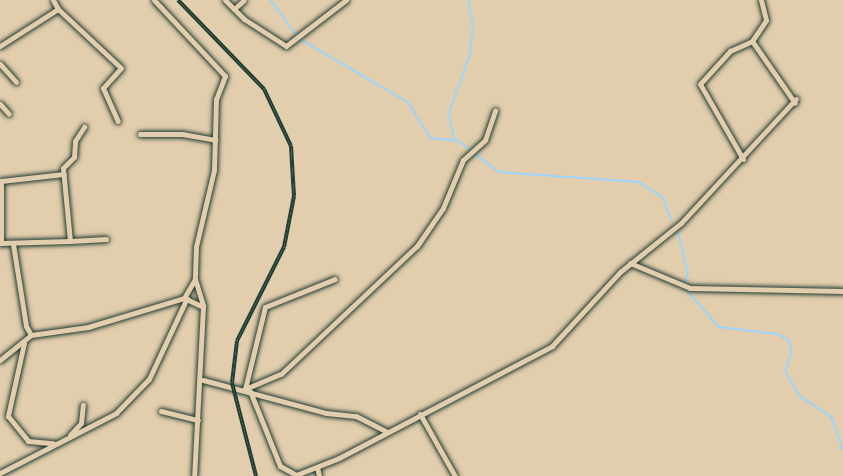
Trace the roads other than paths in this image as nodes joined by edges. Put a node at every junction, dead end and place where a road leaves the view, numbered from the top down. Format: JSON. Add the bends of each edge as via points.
{"nodes":[{"id":1,"x":53,"y":0,"type":"edge"},
{"id":2,"x":154,"y":0,"type":"edge"},
{"id":3,"x":225,"y":0,"type":"edge"},
{"id":4,"x":244,"y":0,"type":"edge"},
{"id":5,"x":346,"y":0,"type":"edge"},
{"id":6,"x":760,"y":0,"type":"edge"},
{"id":7,"x":58,"y":9,"type":"junction"},
{"id":8,"x":234,"y":9,"type":"junction"},
{"id":9,"x":752,"y":41,"type":"junction"},
{"id":10,"x":0,"y":46,"type":"edge"},
{"id":11,"x":0,"y":64,"type":"edge"},
{"id":12,"x":16,"y":82,"type":"dead end"},
{"id":13,"x":0,"y":104,"type":"edge"},
{"id":14,"x":495,"y":111,"type":"dead end"},
{"id":15,"x":9,"y":114,"type":"dead end"},
{"id":16,"x":118,"y":121,"type":"dead end"},
{"id":17,"x":84,"y":127,"type":"dead end"},
{"id":18,"x":140,"y":134,"type":"dead end"},
{"id":19,"x":215,"y":140,"type":"junction"},
{"id":20,"x":743,"y":159,"type":"junction"},
{"id":21,"x":64,"y":174,"type":"junction"},
{"id":22,"x":106,"y":239,"type":"dead end"},
{"id":23,"x":70,"y":241,"type":"junction"},
{"id":24,"x":1,"y":243,"type":"edge"},
{"id":25,"x":13,"y":243,"type":"junction"},
{"id":26,"x":630,"y":263,"type":"junction"},
{"id":27,"x":195,"y":279,"type":"junction"},
{"id":28,"x":335,"y":279,"type":"dead end"},
{"id":29,"x":843,"y":291,"type":"edge"},
{"id":30,"x":185,"y":298,"type":"junction"},
{"id":31,"x":203,"y":307,"type":"junction"},
{"id":32,"x":31,"y":336,"type":"junction"},
{"id":33,"x":24,"y":343,"type":"junction"},
{"id":34,"x":0,"y":360,"type":"edge"},
{"id":35,"x":203,"y":380,"type":"junction"},
{"id":36,"x":246,"y":390,"type":"junction"},
{"id":37,"x":83,"y":405,"type":"dead end"},
{"id":38,"x":161,"y":411,"type":"dead end"},
{"id":39,"x":420,"y":414,"type":"junction"},
{"id":40,"x":198,"y":420,"type":"junction"},
{"id":41,"x":386,"y":432,"type":"junction"},
{"id":42,"x":317,"y":467,"type":"junction"},
{"id":43,"x":0,"y":473,"type":"edge"},
{"id":44,"x":194,"y":476,"type":"edge"},
{"id":45,"x":320,"y":476,"type":"edge"},
{"id":46,"x":455,"y":476,"type":"edge"}],
"edges":[{"from":1,"to":7,"type":"street"},
{"from":2,"to":19,"type":"street","via":[[225,76],[216,99]]},
{"from":3,"to":8,"type":"street"},
{"from":4,"to":8,"type":"street"},
{"from":5,"to":8,"type":"street","via":[[286,46]]},
{"from":6,"to":9,"type":"street","via":[[766,21]]},
{"from":7,"to":10,"type":"street"},
{"from":7,"to":16,"type":"street","via":[[121,68],[103,88]]},
{"from":9,"to":20,"type":"street","via":[[796,101]]},
{"from":9,"to":20,"type":"street","via":[[730,51],[700,84]]},
{"from":11,"to":12,"type":"street"},
{"from":13,"to":15,"type":"street"},
{"from":14,"to":36,"type":"street","via":[[485,140],[463,160],[454,187],[417,246],[281,374]]},
{"from":17,"to":21,"type":"street"},
{"from":18,"to":19,"type":"street","via":[[182,134]]},
{"from":19,"to":27,"type":"street","via":[[214,170],[197,241]]},
{"from":20,"to":26,"type":"street","via":[[681,223]]},
{"from":21,"to":23,"type":"street"},
{"from":21,"to":24,"type":"street","via":[[1,181]]},
{"from":22,"to":23,"type":"street"},
{"from":23,"to":25,"type":"street"},
{"from":24,"to":25,"type":"street"},
{"from":25,"to":32,"type":"street","via":[[26,326]]},
{"from":26,"to":29,"type":"street","via":[[690,288]]},
{"from":26,"to":39,"type":"street","via":[[552,346]]},
{"from":27,"to":30,"type":"street"},
{"from":27,"to":31,"type":"street"},
{"from":28,"to":36,"type":"street","via":[[265,308]]},
{"from":30,"to":31,"type":"street"},
{"from":30,"to":32,"type":"street","via":[[88,327]]},
{"from":30,"to":43,"type":"street","via":[[149,379],[116,412]]},
{"from":31,"to":35,"type":"street"},
{"from":32,"to":33,"type":"street"},
{"from":33,"to":34,"type":"street"},
{"from":33,"to":37,"type":"street","via":[[8,416],[20,436],[36,445],[63,440],[81,423]]},
{"from":35,"to":36,"type":"street"},
{"from":35,"to":40,"type":"street"},
{"from":36,"to":41,"type":"street","via":[[326,413],[356,416]]},
{"from":36,"to":42,"type":"street","via":[[285,473],[296,475]]},
{"from":38,"to":40,"type":"street"},
{"from":39,"to":41,"type":"street"},
{"from":39,"to":46,"type":"street"},
{"from":40,"to":44,"type":"street"},
{"from":41,"to":42,"type":"street"},
{"from":42,"to":45,"type":"street"}]}
